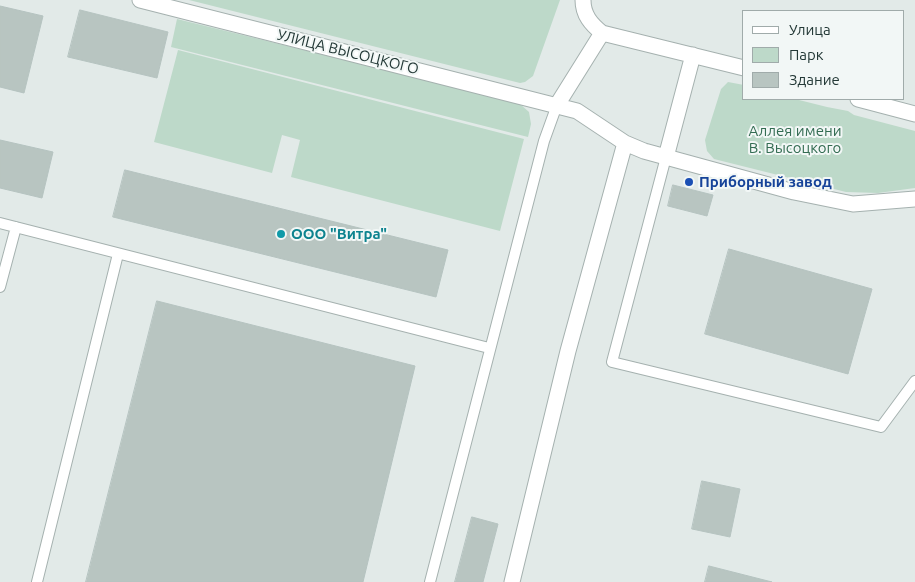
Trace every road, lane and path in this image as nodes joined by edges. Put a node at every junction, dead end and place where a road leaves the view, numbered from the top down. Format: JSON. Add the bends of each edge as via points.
{"nodes":[{"id":1,"x":140,"y":0,"type":"edge"},
{"id":2,"x":583,"y":0,"type":"edge"},
{"id":3,"x":162,"y":3,"type":"edge"},
{"id":4,"x":602,"y":33,"type":"junction"},
{"id":5,"x":693,"y":55,"type":"junction"},
{"id":6,"x":742,"y":67,"type":"edge"},
{"id":7,"x":862,"y":100,"type":"edge"},
{"id":8,"x":556,"y":105,"type":"junction"},
{"id":9,"x":915,"y":114,"type":"edge"},
{"id":10,"x":625,"y":143,"type":"junction"},
{"id":11,"x":666,"y":157,"type":"junction"},
{"id":12,"x":915,"y":199,"type":"edge"},
{"id":13,"x":0,"y":223,"type":"edge"},
{"id":14,"x":16,"y":227,"type":"junction"},
{"id":15,"x":118,"y":254,"type":"junction"},
{"id":16,"x":0,"y":287,"type":"edge"},
{"id":17,"x":489,"y":348,"type":"junction"},
{"id":18,"x":915,"y":381,"type":"edge"},
{"id":19,"x":37,"y":582,"type":"edge"},
{"id":20,"x":430,"y":582,"type":"edge"},
{"id":21,"x":512,"y":582,"type":"edge"}],
"edges":[{"from":1,"to":3,"type":"street","name":"УЛИЦА ВЫСОЦКОГО"},
{"from":2,"to":4,"type":"street","via":[[589,23]]},
{"from":3,"to":8,"type":"street","name":"УЛИЦА ВЫСОЦКОГО"},
{"from":4,"to":5,"type":"street"},
{"from":4,"to":8,"type":"street"},
{"from":5,"to":6,"type":"street"},
{"from":5,"to":11,"type":"street"},
{"from":7,"to":9,"type":"street"},
{"from":8,"to":10,"type":"street","name":"УЛИЦА ВЫСОЦКОГО","via":[[577,111]]},
{"from":8,"to":17,"type":"lane"},
{"from":10,"to":11,"type":"street","name":"УЛИЦА ВЫСОЦКОГО"},
{"from":10,"to":21,"type":"street","via":[[568,351]]},
{"from":11,"to":12,"type":"street","via":[[794,192],[853,204]]},
{"from":11,"to":18,"type":"lane","via":[[612,362],[881,427]]},
{"from":13,"to":14,"type":"lane"},
{"from":14,"to":15,"type":"lane"},
{"from":14,"to":16,"type":"lane"},
{"from":15,"to":17,"type":"lane"},
{"from":15,"to":19,"type":"lane"},
{"from":17,"to":20,"type":"lane"}]}
